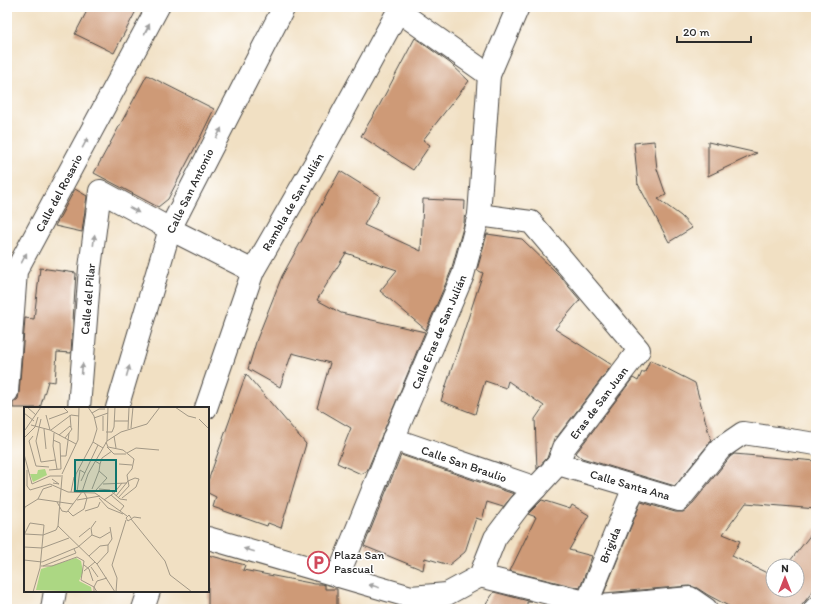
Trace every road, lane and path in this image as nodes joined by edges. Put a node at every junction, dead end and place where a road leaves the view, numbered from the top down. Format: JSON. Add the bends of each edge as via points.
{"nodes":[{"id":1,"x":158,"y":7,"type":"edge"},
{"id":2,"x":284,"y":7,"type":"edge"},
{"id":3,"x":518,"y":7,"type":"edge"},
{"id":4,"x":396,"y":10,"type":"edge"},
{"id":5,"x":489,"y":75,"type":"junction"},
{"id":6,"x":480,"y":215,"type":"junction"},
{"id":7,"x":170,"y":229,"type":"junction"},
{"id":8,"x":253,"y":271,"type":"junction"},
{"id":9,"x":11,"y":296,"type":"edge"},
{"id":10,"x":7,"y":392,"type":"edge"},
{"id":11,"x":79,"y":407,"type":"edge"},
{"id":12,"x":117,"y":407,"type":"edge"},
{"id":13,"x":206,"y":407,"type":"edge"},
{"id":14,"x":393,"y":440,"type":"junction"},
{"id":15,"x":816,"y":444,"type":"edge"},
{"id":16,"x":558,"y":464,"type":"junction"},
{"id":17,"x":634,"y":486,"type":"junction"},
{"id":18,"x":536,"y":488,"type":"junction"},
{"id":19,"x":209,"y":538,"type":"edge"},
{"id":20,"x":338,"y":576,"type":"junction"},
{"id":21,"x":480,"y":576,"type":"junction"},
{"id":22,"x":55,"y":592,"type":"edge"},
{"id":23,"x":149,"y":592,"type":"edge"},
{"id":24,"x":408,"y":603,"type":"edge"},
{"id":25,"x":587,"y":603,"type":"junction"},
{"id":26,"x":52,"y":609,"type":"edge"},
{"id":27,"x":143,"y":609,"type":"edge"},
{"id":28,"x":706,"y":609,"type":"edge"}],
"edges":[{"from":9,"to":1,"type":"street","name":"Calle del Rosario","one_way":true,"via":[[16,271]]},
{"from":7,"to":2,"type":"street","name":"Calle San Antonio","one_way":true},
{"from":3,"to":5,"type":"street","name":"Calle Eras de San Julián"},
{"from":4,"to":5,"type":"street"},
{"from":4,"to":8,"type":"street","name":"Rambla de San Julián","via":[[317,160]]},
{"from":5,"to":6,"type":"street","name":"Calle Eras de San Julián"},
{"from":6,"to":14,"type":"street","name":"Calle Eras de San Julián","via":[[463,275]]},
{"from":6,"to":16,"type":"street","name":"Eras de San Juan","via":[[530,222],[640,350],[564,448]]},
{"from":7,"to":8,"type":"street"},
{"from":11,"to":7,"type":"street","name":"Calle del Pilar","one_way":true,"via":[[90,268],[100,191]]},
{"from":12,"to":7,"type":"street","name":"Calle San Antonio","one_way":true},
{"from":8,"to":13,"type":"street","name":"Rambla de San Julián"},
{"from":9,"to":10,"type":"street","name":"Calle del Rosario"},
{"from":14,"to":18,"type":"street","name":"Calle San Braulio"},
{"from":14,"to":20,"type":"street","name":"Calle Eras de San Julián"},
{"from":15,"to":17,"type":"street","name":"Calle Santa Ana","via":[[743,432],[721,448],[679,500]]},
{"from":16,"to":17,"type":"street","name":"Calle Santa Ana"},
{"from":16,"to":18,"type":"street","name":"Eras de San Juan"},
{"from":17,"to":25,"type":"street","name":"Brigida"},
{"from":18,"to":21,"type":"street","name":"Eras de San Juan","via":[[496,538]]},
{"from":20,"to":19,"type":"street","one_way":true},
{"from":24,"to":20,"type":"street","one_way":true},
{"from":21,"to":24,"type":"street","via":[[447,594]]},
{"from":21,"to":25,"type":"street"},
{"from":22,"to":26,"type":"street"},
{"from":23,"to":27,"type":"street"},
{"from":25,"to":28,"type":"street","via":[[601,606],[690,598]]}]}
